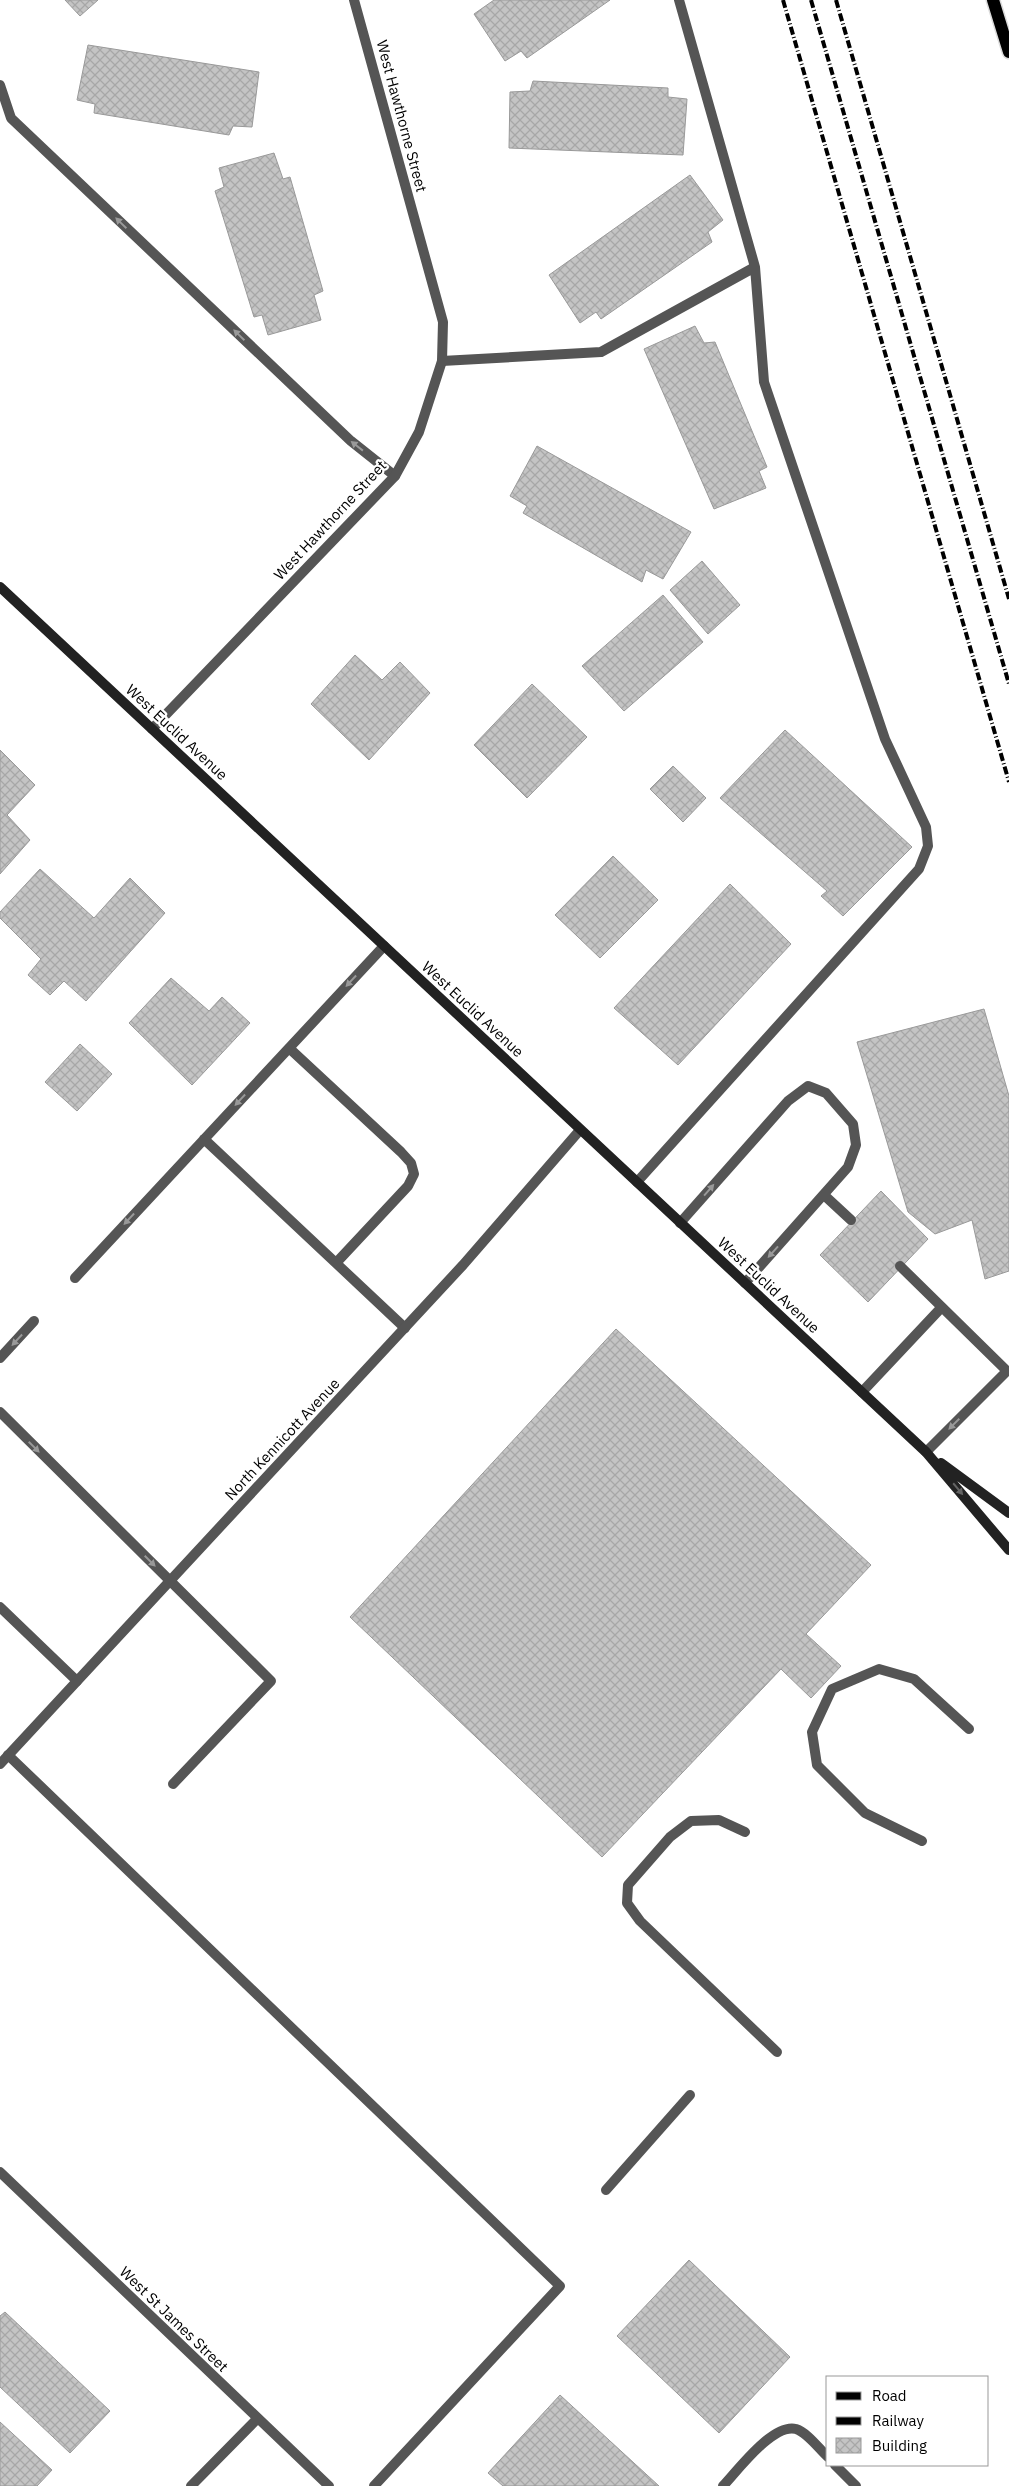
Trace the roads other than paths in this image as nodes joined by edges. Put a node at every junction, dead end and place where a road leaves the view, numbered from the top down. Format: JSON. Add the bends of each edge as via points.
{"nodes":[{"id":1,"x":354,"y":0,"type":"edge"},
{"id":2,"x":679,"y":0,"type":"edge"},
{"id":3,"x":993,"y":0,"type":"edge"},
{"id":4,"x":1009,"y":52,"type":"edge"},
{"id":5,"x":0,"y":85,"type":"edge"},
{"id":6,"x":755,"y":267,"type":"junction"},
{"id":7,"x":442,"y":361,"type":"junction"},
{"id":8,"x":395,"y":476,"type":"junction"},
{"id":9,"x":0,"y":588,"type":"edge"},
{"id":10,"x":152,"y":729,"type":"junction"},
{"id":11,"x":384,"y":946,"type":"junction"},
{"id":12,"x":289,"y":1048,"type":"junction"},
{"id":13,"x":580,"y":1130,"type":"junction"},
{"id":14,"x":204,"y":1139,"type":"junction"},
{"id":15,"x":637,"y":1182,"type":"junction"},
{"id":16,"x":824,"y":1195,"type":"junction"},
{"id":17,"x":851,"y":1220,"type":"dead end"},
{"id":18,"x":680,"y":1223,"type":"junction"},
{"id":19,"x":336,"y":1263,"type":"junction"},
{"id":20,"x":900,"y":1266,"type":"dead end"},
{"id":21,"x":75,"y":1278,"type":"dead end"},
{"id":22,"x":745,"y":1283,"type":"junction"},
{"id":23,"x":940,"y":1308,"type":"junction"},
{"id":24,"x":34,"y":1321,"type":"dead end"},
{"id":25,"x":405,"y":1328,"type":"junction"},
{"id":26,"x":0,"y":1358,"type":"edge"},
{"id":27,"x":862,"y":1392,"type":"junction"},
{"id":28,"x":0,"y":1412,"type":"edge"},
{"id":29,"x":926,"y":1452,"type":"junction"},
{"id":30,"x":1009,"y":1513,"type":"edge"},
{"id":31,"x":1009,"y":1550,"type":"edge"},
{"id":32,"x":171,"y":1581,"type":"junction"},
{"id":33,"x":0,"y":1607,"type":"edge"},
{"id":34,"x":77,"y":1681,"type":"junction"},
{"id":35,"x":970,"y":1729,"type":"dead end"},
{"id":36,"x":8,"y":1755,"type":"junction"},
{"id":37,"x":0,"y":1764,"type":"edge"},
{"id":38,"x":173,"y":1784,"type":"dead end"},
{"id":39,"x":745,"y":1832,"type":"dead end"},
{"id":40,"x":922,"y":1842,"type":"dead end"},
{"id":41,"x":777,"y":2052,"type":"dead end"},
{"id":42,"x":690,"y":2096,"type":"dead end"},
{"id":43,"x":0,"y":2172,"type":"edge"},
{"id":44,"x":606,"y":2190,"type":"dead end"},
{"id":45,"x":257,"y":2419,"type":"junction"},
{"id":46,"x":826,"y":2456,"type":"edge"},
{"id":47,"x":836,"y":2466,"type":"edge"},
{"id":48,"x":191,"y":2486,"type":"edge"},
{"id":49,"x":329,"y":2486,"type":"edge"},
{"id":50,"x":374,"y":2486,"type":"edge"},
{"id":51,"x":723,"y":2486,"type":"edge"},
{"id":52,"x":856,"y":2486,"type":"edge"}],
"edges":[{"from":1,"to":7,"type":"street","name":"West Hawthorne Street","via":[[443,322]]},
{"from":2,"to":6,"type":"street"},
{"from":3,"to":4,"type":"main road"},
{"from":8,"to":5,"type":"street","one_way":true,"via":[[351,441],[11,118]]},
{"from":6,"to":7,"type":"street","via":[[601,352]]},
{"from":6,"to":15,"type":"street","via":[[764,382],[885,740],[926,827],[928,846],[919,869]]},
{"from":7,"to":8,"type":"street","name":"West Hawthorne Street","via":[[419,432]]},
{"from":8,"to":10,"type":"street","name":"West Hawthorne Street"},
{"from":9,"to":10,"type":"main road","name":"West Euclid Avenue"},
{"from":10,"to":11,"type":"main road","name":"West Euclid Avenue"},
{"from":11,"to":12,"type":"street","one_way":true},
{"from":11,"to":13,"type":"main road","name":"West Euclid Avenue"},
{"from":12,"to":14,"type":"street","one_way":true},
{"from":12,"to":19,"type":"street","via":[[401,1152],[411,1163],[414,1174],[408,1186]]},
{"from":13,"to":15,"type":"main road","name":"West Euclid Avenue"},
{"from":13,"to":25,"type":"street","name":"North Kennicott Avenue"},
{"from":14,"to":19,"type":"street"},
{"from":14,"to":21,"type":"street","one_way":true},
{"from":15,"to":18,"type":"main road","name":"West Euclid Avenue"},
{"from":16,"to":17,"type":"street"},
{"from":18,"to":16,"type":"street","one_way":true,"via":[[788,1101],[808,1086],[826,1094],[853,1124],[856,1145],[848,1167]]},
{"from":16,"to":22,"type":"street","one_way":true},
{"from":18,"to":22,"type":"main road","name":"West Euclid Avenue"},
{"from":19,"to":25,"type":"street"},
{"from":20,"to":23,"type":"street"},
{"from":22,"to":27,"type":"main road","name":"West Euclid Avenue"},
{"from":23,"to":27,"type":"street"},
{"from":23,"to":29,"type":"street","one_way":true,"via":[[1006,1372]]},
{"from":24,"to":26,"type":"street","one_way":true},
{"from":25,"to":32,"type":"street","name":"North Kennicott Avenue"},
{"from":27,"to":29,"type":"main road","name":"West Euclid Avenue"},
{"from":28,"to":32,"type":"street","one_way":true},
{"from":29,"to":30,"type":"main road","name":"West Euclid Avenue"},
{"from":29,"to":31,"type":"main road","name":"West Euclid Avenue","one_way":true},
{"from":32,"to":34,"type":"street","name":"North Kennicott Avenue"},
{"from":32,"to":38,"type":"street","via":[[271,1681]]},
{"from":33,"to":34,"type":"street"},
{"from":34,"to":36,"type":"street","name":"North Kennicott Avenue"},
{"from":35,"to":40,"type":"street","via":[[914,1679],[879,1669],[832,1689],[812,1732],[817,1765],[865,1814]]},
{"from":36,"to":37,"type":"street","name":"North Kennicott Avenue"},
{"from":36,"to":50,"type":"street","via":[[560,2286]]},
{"from":39,"to":41,"type":"street","via":[[719,1820],[691,1821],[670,1836],[639,1870],[628,1885],[627,1903],[640,1921]]},
{"from":42,"to":44,"type":"street"},
{"from":43,"to":45,"type":"street","name":"West St James Street"},
{"from":45,"to":48,"type":"street"},
{"from":45,"to":49,"type":"street","name":"West St James Street"},
{"from":46,"to":51,"type":"street","via":[[797,2430],[784,2428],[771,2435]]},
{"from":47,"to":52,"type":"street"}]}
